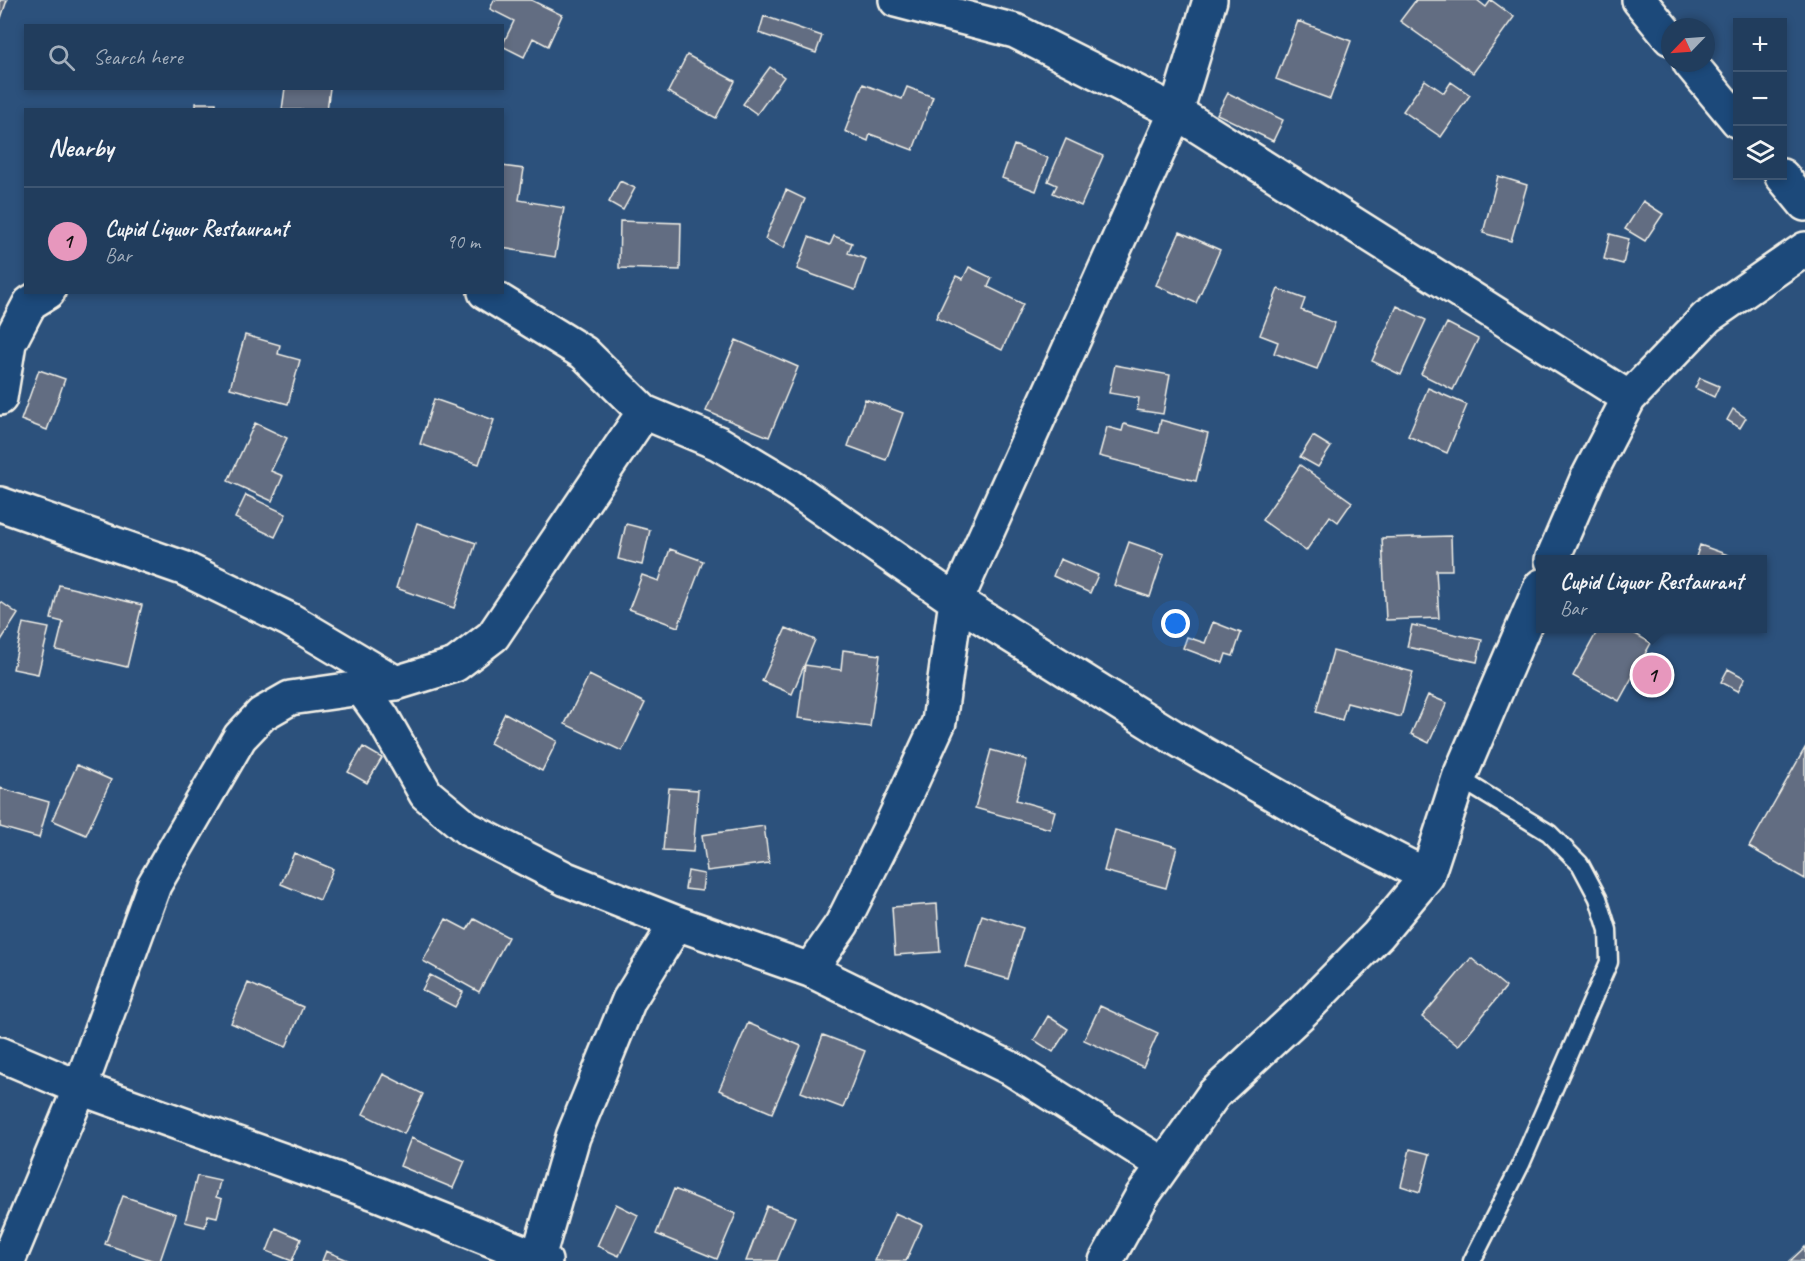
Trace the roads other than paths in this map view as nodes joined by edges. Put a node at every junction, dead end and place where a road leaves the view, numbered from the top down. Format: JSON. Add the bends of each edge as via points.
{"nodes":[{"id":1,"x":896,"y":0,"type":"edge"},
{"id":2,"x":1210,"y":0,"type":"edge"},
{"id":3,"x":1639,"y":0,"type":"edge"},
{"id":4,"x":1661,"y":27,"type":"edge"},
{"id":5,"x":1697,"y":72,"type":"edge"},
{"id":6,"x":1176,"y":112,"type":"junction"},
{"id":7,"x":1733,"y":116,"type":"edge"},
{"id":8,"x":1785,"y":180,"type":"edge"},
{"id":9,"x":1805,"y":204,"type":"edge"},
{"id":10,"x":1805,"y":249,"type":"edge"},
{"id":11,"x":45,"y":294,"type":"edge"},
{"id":12,"x":488,"y":294,"type":"edge"},
{"id":13,"x":0,"y":398,"type":"edge"},
{"id":14,"x":1629,"y":398,"type":"junction"},
{"id":15,"x":644,"y":412,"type":"junction"},
{"id":16,"x":0,"y":504,"type":"edge"},
{"id":17,"x":1554,"y":555,"type":"edge"},
{"id":18,"x":1536,"y":598,"type":"edge"},
{"id":19,"x":956,"y":601,"type":"junction"},
{"id":20,"x":396,"y":683,"type":"junction"},
{"id":21,"x":362,"y":689,"type":"junction"},
{"id":22,"x":1460,"y":778,"type":"junction"},
{"id":23,"x":1427,"y":876,"type":"junction"},
{"id":24,"x":677,"y":922,"type":"junction"},
{"id":25,"x":810,"y":970,"type":"junction"},
{"id":26,"x":0,"y":1053,"type":"edge"},
{"id":27,"x":80,"y":1088,"type":"junction"},
{"id":28,"x":1164,"y":1165,"type":"junction"},
{"id":29,"x":6,"y":1259,"type":"edge"},
{"id":30,"x":540,"y":1260,"type":"edge"},
{"id":31,"x":1106,"y":1261,"type":"edge"},
{"id":32,"x":1472,"y":1261,"type":"edge"}],
"edges":[{"from":1,"to":6,"type":"street","via":[[1015,31]]},
{"from":2,"to":6,"type":"street"},
{"from":3,"to":4,"type":"street"},
{"from":5,"to":7,"type":"street"},
{"from":6,"to":14,"type":"street"},
{"from":6,"to":19,"type":"street"},
{"from":8,"to":9,"type":"street"},
{"from":10,"to":14,"type":"street","via":[[1707,317]]},
{"from":11,"to":13,"type":"street","via":[[30,303],[9,343]]},
{"from":12,"to":15,"type":"street","via":[[584,353]]},
{"from":14,"to":17,"type":"street","via":[[1587,479]]},
{"from":15,"to":19,"type":"street","via":[[718,443],[790,486]]},
{"from":15,"to":20,"type":"street","via":[[494,636],[455,665]]},
{"from":16,"to":20,"type":"street","via":[[183,568],[290,620]]},
{"from":18,"to":22,"type":"street"},
{"from":19,"to":23,"type":"street","via":[[1172,736],[1326,824]]},
{"from":19,"to":25,"type":"street","via":[[939,722],[842,924]]},
{"from":20,"to":21,"type":"street"},
{"from":21,"to":24,"type":"street","via":[[426,794],[468,829],[566,879]]},
{"from":21,"to":27,"type":"street","via":[[290,698],[261,714],[240,737],[154,885]]},
{"from":22,"to":23,"type":"street"},
{"from":22,"to":32,"type":"lane","via":[[1549,833],[1580,864],[1598,898],[1608,930],[1609,962],[1521,1164]]},
{"from":23,"to":28,"type":"street","via":[[1371,943],[1214,1094]]},
{"from":24,"to":25,"type":"street"},
{"from":24,"to":30,"type":"street","via":[[624,1010],[573,1137]]},
{"from":25,"to":28,"type":"street","via":[[1012,1069]]},
{"from":26,"to":27,"type":"street"},
{"from":27,"to":29,"type":"street"},
{"from":27,"to":30,"type":"street","via":[[378,1194]]},
{"from":28,"to":31,"type":"street"}]}
